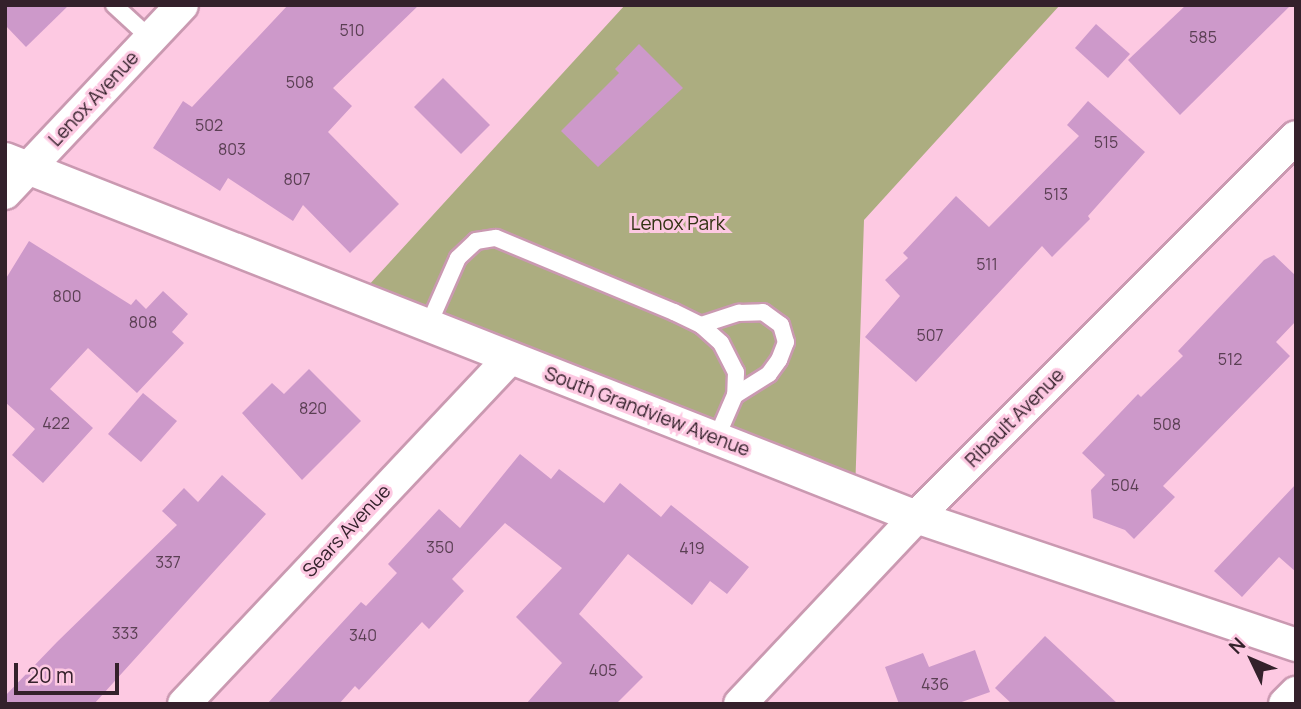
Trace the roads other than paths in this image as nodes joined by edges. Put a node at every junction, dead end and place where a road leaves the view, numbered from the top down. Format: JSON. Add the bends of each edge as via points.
{"nodes":[{"id":1,"x":114,"y":5,"type":"edge"},
{"id":2,"x":182,"y":5,"type":"edge"},
{"id":3,"x":150,"y":38,"type":"junction"},
{"id":4,"x":1296,"y":138,"type":"edge"},
{"id":5,"x":17,"y":164,"type":"edge"},
{"id":6,"x":5,"y":193,"type":"edge"},
{"id":7,"x":701,"y":325,"type":"junction"},
{"id":8,"x":428,"y":326,"type":"junction"},
{"id":9,"x":510,"y":358,"type":"junction"},
{"id":10,"x":735,"y":395,"type":"junction"},
{"id":11,"x":716,"y":439,"type":"junction"},
{"id":12,"x":916,"y":517,"type":"junction"},
{"id":13,"x":1296,"y":645,"type":"edge"},
{"id":14,"x":1296,"y":692,"type":"edge"},
{"id":15,"x":184,"y":704,"type":"edge"},
{"id":16,"x":740,"y":704,"type":"edge"},
{"id":17,"x":1285,"y":704,"type":"edge"}],
"edges":[{"from":1,"to":3,"type":"lane"},
{"from":2,"to":3,"type":"street","name":"Lenox Avenue"},
{"from":3,"to":5,"type":"street","name":"Lenox Avenue"},
{"from":4,"to":12,"type":"street","name":"Ribault Avenue"},
{"from":5,"to":6,"type":"street","name":"Lenox Avenue"},
{"from":5,"to":8,"type":"street","name":"South Grandview Avenue"},
{"from":7,"to":8,"type":"lane","via":[[496,238],[476,241],[458,258]]},
{"from":7,"to":10,"type":"lane","via":[[722,344],[736,372]]},
{"from":7,"to":10,"type":"lane","via":[[716,318],[763,312],[781,325],[786,342],[779,360],[769,374]]},
{"from":8,"to":9,"type":"street","name":"South Grandview Avenue"},
{"from":9,"to":11,"type":"street","name":"South Grandview Avenue"},
{"from":9,"to":15,"type":"street","name":"Sears Avenue"},
{"from":10,"to":11,"type":"lane"},
{"from":11,"to":12,"type":"street","name":"South Grandview Avenue"},
{"from":12,"to":13,"type":"street","name":"South Grandview Avenue"},
{"from":12,"to":16,"type":"street","name":"Ribault Avenue"},
{"from":14,"to":17,"type":"street"}]}
